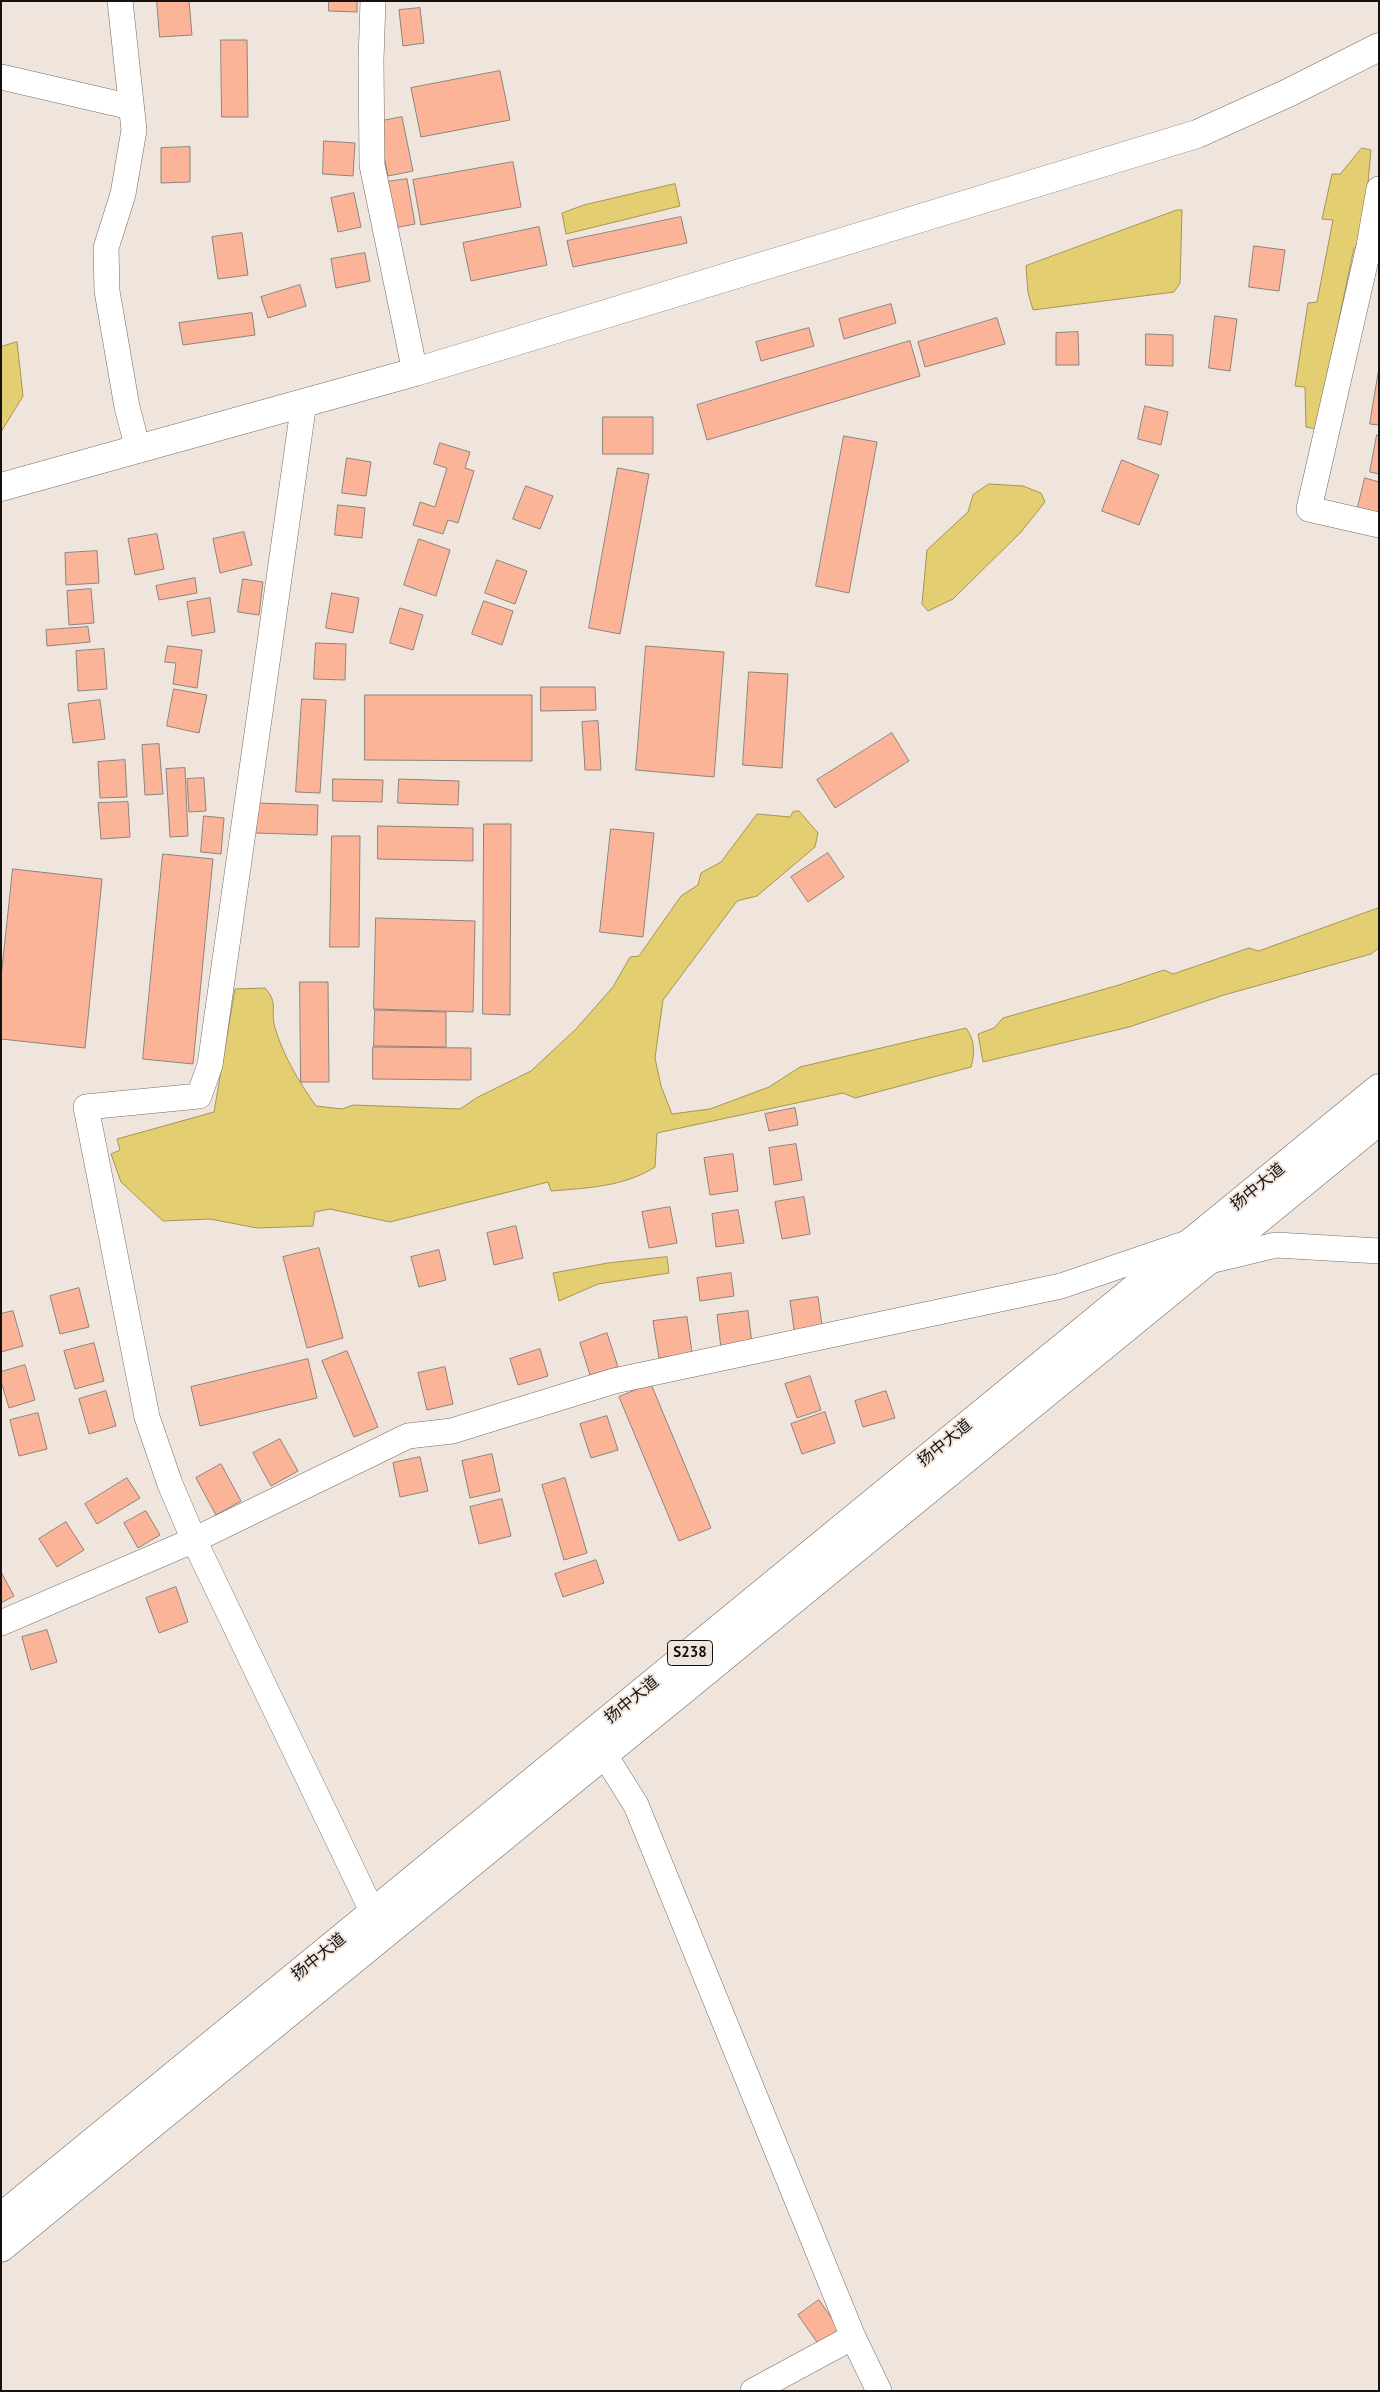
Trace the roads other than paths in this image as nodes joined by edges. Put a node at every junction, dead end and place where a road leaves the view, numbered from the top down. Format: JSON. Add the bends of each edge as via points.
{"nodes":[{"id":1,"x":120,"y":1,"type":"edge"},
{"id":2,"x":373,"y":1,"type":"edge"},
{"id":3,"x":1379,"y":47,"type":"edge"},
{"id":4,"x":1,"y":77,"type":"edge"},
{"id":5,"x":131,"y":107,"type":"junction"},
{"id":6,"x":1379,"y":189,"type":"edge"},
{"id":7,"x":415,"y":372,"type":"junction"},
{"id":8,"x":304,"y":402,"type":"junction"},
{"id":9,"x":138,"y":449,"type":"junction"},
{"id":10,"x":1,"y":487,"type":"edge"},
{"id":11,"x":1379,"y":525,"type":"edge"},
{"id":12,"x":1379,"y":1088,"type":"edge"},
{"id":13,"x":1379,"y":1121,"type":"edge"},
{"id":14,"x":1379,"y":1251,"type":"edge"},
{"id":15,"x":1200,"y":1252,"type":"junction"},
{"id":16,"x":194,"y":1540,"type":"junction"},
{"id":17,"x":1,"y":1623,"type":"edge"},
{"id":18,"x":598,"y":1744,"type":"junction"},
{"id":19,"x":380,"y":1923,"type":"junction"},
{"id":20,"x":1,"y":2217,"type":"edge"},
{"id":21,"x":1,"y":2248,"type":"edge"},
{"id":22,"x":853,"y":2337,"type":"junction"},
{"id":23,"x":753,"y":2391,"type":"edge"},
{"id":24,"x":879,"y":2391,"type":"edge"}],
"edges":[{"from":1,"to":5,"type":"street"},
{"from":2,"to":7,"type":"street","via":[[370,60],[372,166]]},
{"from":3,"to":7,"type":"main road","via":[[1197,134]]},
{"from":4,"to":5,"type":"street"},
{"from":5,"to":9,"type":"street","via":[[134,130],[123,194],[106,248],[107,291],[127,407]]},
{"from":6,"to":11,"type":"street","via":[[1370,246],[1309,509]]},
{"from":7,"to":8,"type":"main road"},
{"from":8,"to":9,"type":"main road"},
{"from":8,"to":16,"type":"street","via":[[210,1065],[199,1096],[86,1107],[147,1417]]},
{"from":9,"to":10,"type":"main road"},
{"from":12,"to":15,"type":"main road","name":"扬中大道","number":"S238"},
{"from":13,"to":15,"type":"main road","name":"扬中大道","number":"S238"},
{"from":14,"to":15,"type":"street","via":[[1276,1244]]},
{"from":15,"to":16,"type":"street","via":[[1061,1286],[614,1381],[452,1431],[408,1436]]},
{"from":15,"to":18,"type":"main road","name":"扬中大道","number":"S238"},
{"from":16,"to":17,"type":"street"},
{"from":16,"to":19,"type":"street"},
{"from":18,"to":19,"type":"main road","name":"扬中大道","number":"S238"},
{"from":18,"to":22,"type":"street","via":[[636,1805]]},
{"from":19,"to":20,"type":"main road","name":"扬中大道","number":"S238"},
{"from":19,"to":21,"type":"main road","name":"扬中大道","number":"S238"},
{"from":22,"to":23,"type":"street"},
{"from":22,"to":24,"type":"street"}]}
